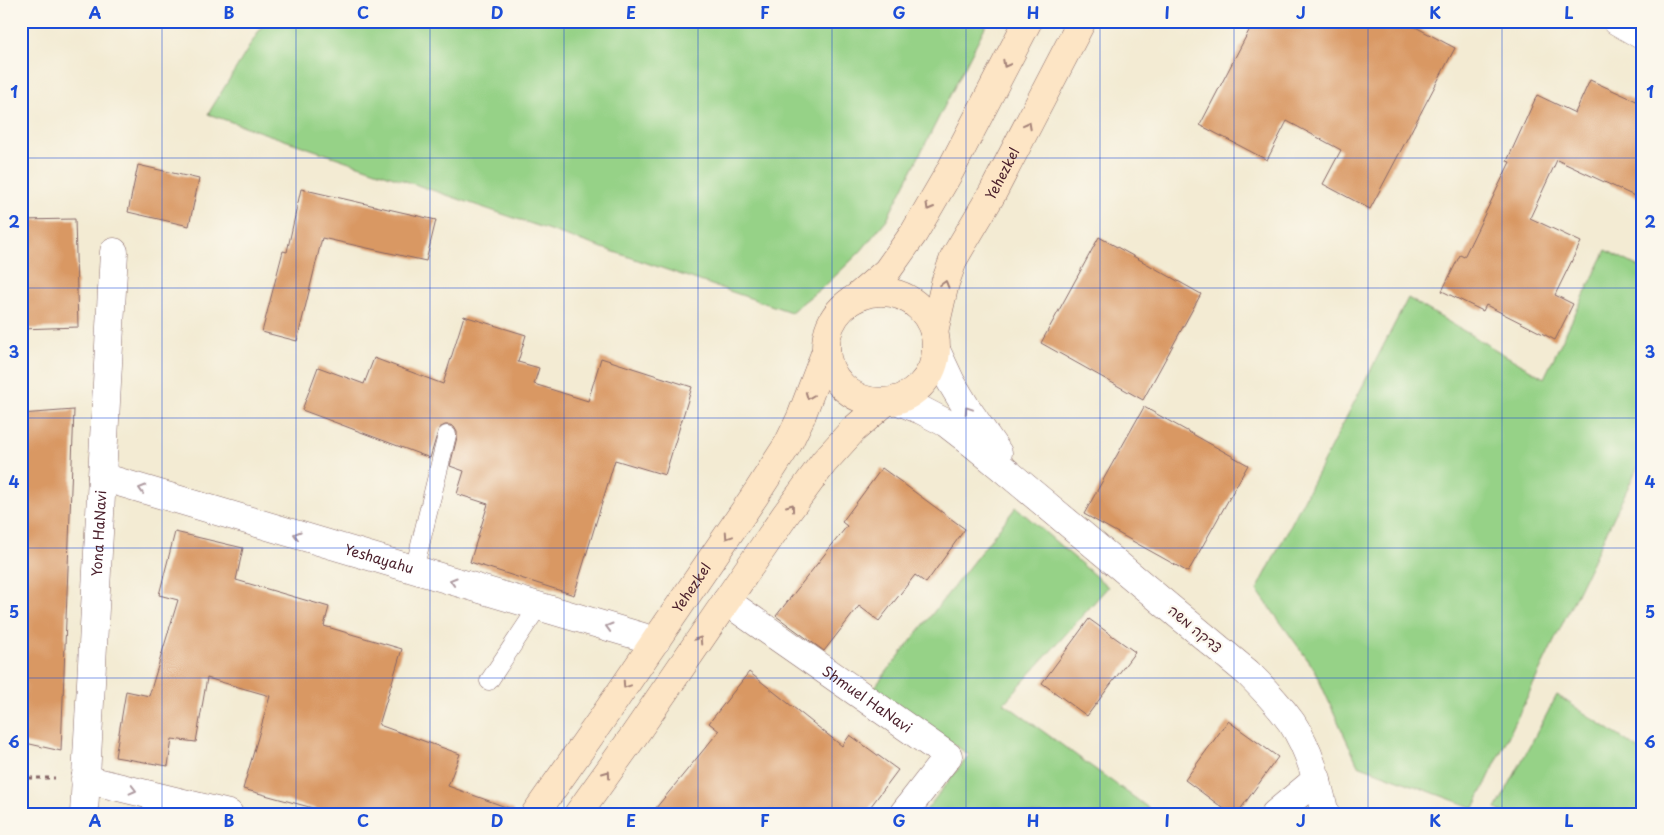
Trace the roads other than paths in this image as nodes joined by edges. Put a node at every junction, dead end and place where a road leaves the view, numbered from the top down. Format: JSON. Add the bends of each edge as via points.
{"nodes":[{"id":1,"x":1028,"y":21,"type":"edge"},
{"id":2,"x":1082,"y":21,"type":"edge"},
{"id":3,"x":1617,"y":21,"type":"edge"},
{"id":4,"x":1643,"y":36,"type":"edge"},
{"id":5,"x":114,"y":252,"type":"dead end"},
{"id":6,"x":854,"y":300,"type":"junction"},
{"id":7,"x":935,"y":341,"type":"junction"},
{"id":8,"x":826,"y":351,"type":"junction"},
{"id":9,"x":890,"y":401,"type":"junction"},
{"id":10,"x":447,"y":435,"type":"dead end"},
{"id":11,"x":102,"y":477,"type":"junction"},
{"id":12,"x":1016,"y":479,"type":"junction"},
{"id":13,"x":414,"y":570,"type":"junction"},
{"id":14,"x":726,"y":601,"type":"junction"},
{"id":15,"x":538,"y":606,"type":"junction"},
{"id":16,"x":656,"y":641,"type":"junction"},
{"id":17,"x":489,"y":681,"type":"dead end"},
{"id":18,"x":86,"y":779,"type":"junction"},
{"id":19,"x":1318,"y":779,"type":"junction"},
{"id":20,"x":84,"y":814,"type":"edge"},
{"id":21,"x":229,"y":814,"type":"edge"},
{"id":22,"x":535,"y":814,"type":"edge"},
{"id":23,"x":578,"y":814,"type":"edge"},
{"id":24,"x":903,"y":814,"type":"edge"},
{"id":25,"x":1275,"y":814,"type":"edge"},
{"id":26,"x":1325,"y":814,"type":"edge"}],
"edges":[{"from":1,"to":6,"type":"street","one_way":true,"via":[[914,233],[888,272]]},
{"from":7,"to":2,"type":"street","name":"Yehezkel","one_way":true,"via":[[945,283],[954,258],[992,194]]},
{"from":3,"to":4,"type":"street"},
{"from":5,"to":11,"type":"street","name":"Yona HaNavi"},
{"from":6,"to":7,"type":"street","via":[[868,293],[902,296],[927,316]]},
{"from":6,"to":8,"type":"street","via":[[841,309],[833,321]]},
{"from":7,"to":9,"type":"street","via":[[932,367],[924,382],[911,393]]},
{"from":12,"to":7,"type":"street","name":"צדקה משה","one_way":true,"via":[[951,382]]},
{"from":8,"to":9,"type":"street","via":[[830,368],[851,393],[867,401]]},
{"from":8,"to":16,"type":"street","name":"Yehezkel","one_way":true,"via":[[788,444]]},
{"from":9,"to":12,"type":"street","name":"צדקה משה","via":[[921,410],[946,423]]},
{"from":14,"to":9,"type":"street","one_way":true,"via":[[824,462],[853,430]]},
{"from":10,"to":13,"type":"lane"},
{"from":13,"to":11,"type":"street","name":"Yeshayahu","one_way":true},
{"from":11,"to":18,"type":"street","name":"Yona HaNavi"},
{"from":12,"to":19,"type":"street","name":"צדקה משה","via":[[1248,673],[1292,724]]},
{"from":15,"to":13,"type":"street","name":"Yeshayahu","one_way":true},
{"from":23,"to":14,"type":"street","one_way":true},
{"from":14,"to":24,"type":"street","name":"Shmuel HaNavi","via":[[948,756]]},
{"from":16,"to":15,"type":"street","name":"Yeshayahu","one_way":true},
{"from":15,"to":17,"type":"lane"},
{"from":16,"to":22,"type":"street","name":"Yehezkel","one_way":true},
{"from":18,"to":20,"type":"street","name":"Yona HaNavi"},
{"from":18,"to":21,"type":"street","one_way":true},
{"from":19,"to":25,"type":"street"},
{"from":19,"to":26,"type":"street","name":"צדקה משה"}]}
